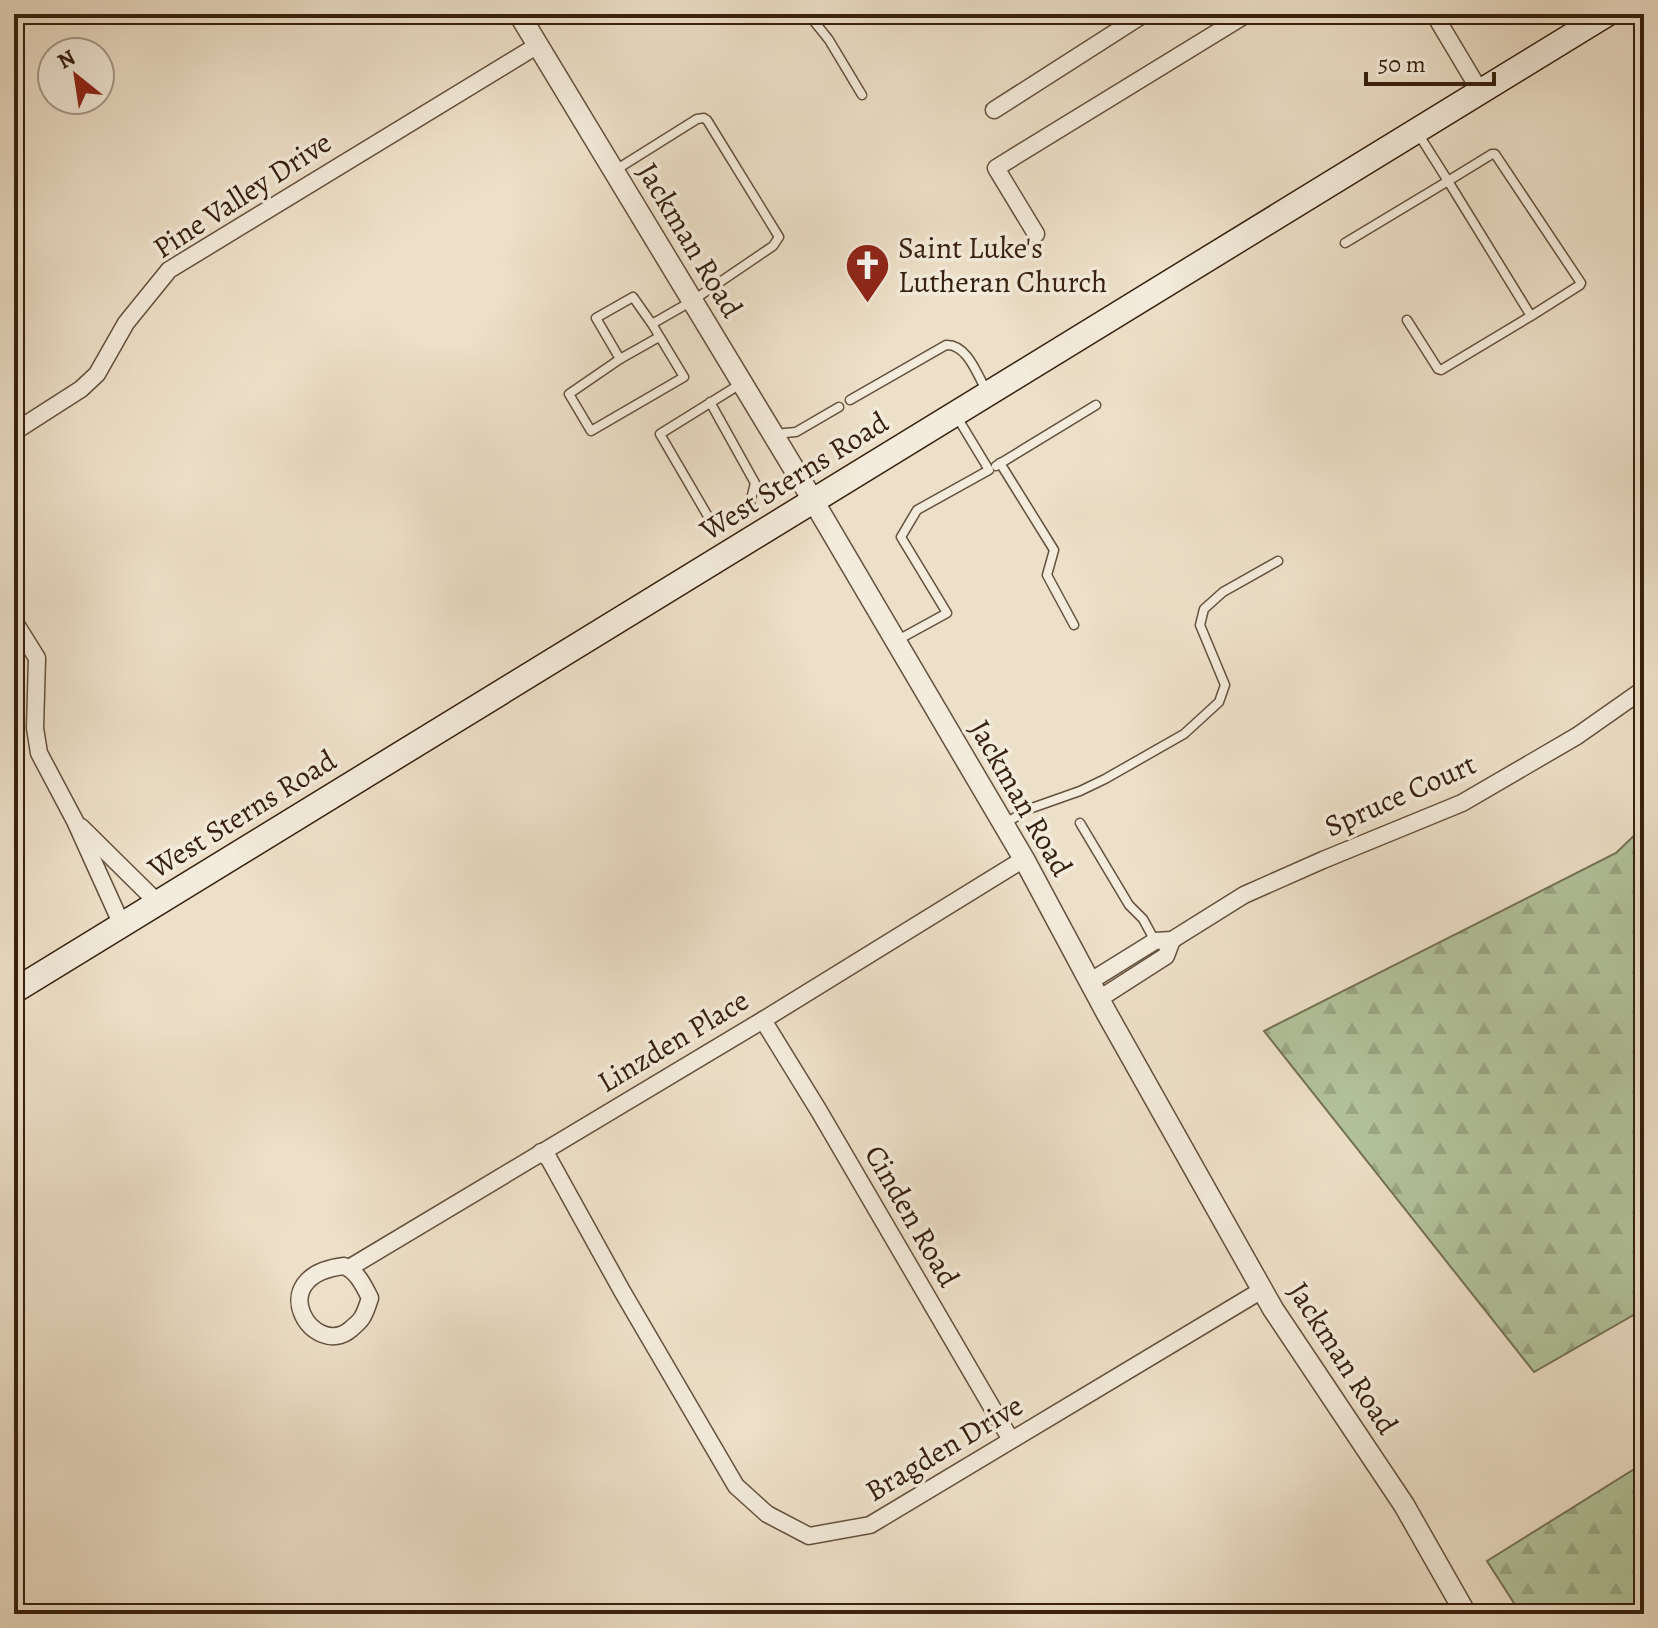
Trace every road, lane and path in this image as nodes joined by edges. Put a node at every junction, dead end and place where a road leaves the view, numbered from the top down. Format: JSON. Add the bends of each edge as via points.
{"nodes":[{"id":1,"x":519,"y":14,"type":"edge"},
{"id":2,"x":793,"y":14,"type":"edge"},
{"id":3,"x":1144,"y":14,"type":"edge"},
{"id":4,"x":1247,"y":14,"type":"edge"},
{"id":5,"x":1434,"y":14,"type":"edge"},
{"id":6,"x":1607,"y":14,"type":"edge"},
{"id":7,"x":538,"y":45,"type":"junction"},
{"id":8,"x":1480,"y":91,"type":"junction"},
{"id":9,"x":862,"y":95,"type":"dead end"},
{"id":10,"x":994,"y":110,"type":"dead end"},
{"id":11,"x":1416,"y":131,"type":"junction"},
{"id":12,"x":614,"y":171,"type":"junction"},
{"id":13,"x":1448,"y":181,"type":"junction"},
{"id":14,"x":1036,"y":234,"type":"dead end"},
{"id":15,"x":1345,"y":243,"type":"dead end"},
{"id":16,"x":692,"y":301,"type":"junction"},
{"id":17,"x":1531,"y":316,"type":"junction"},
{"id":18,"x":1407,"y":320,"type":"dead end"},
{"id":19,"x":652,"y":324,"type":"junction"},
{"id":20,"x":659,"y":337,"type":"junction"},
{"id":21,"x":620,"y":359,"type":"junction"},
{"id":22,"x":742,"y":383,"type":"junction"},
{"id":23,"x":988,"y":394,"type":"junction"},
{"id":24,"x":850,"y":400,"type":"dead end"},
{"id":25,"x":710,"y":402,"type":"junction"},
{"id":26,"x":1096,"y":405,"type":"dead end"},
{"id":27,"x":839,"y":407,"type":"dead end"},
{"id":28,"x":955,"y":414,"type":"junction"},
{"id":29,"x":14,"y":432,"type":"edge"},
{"id":30,"x":773,"y":434,"type":"junction"},
{"id":31,"x":1000,"y":463,"type":"junction"},
{"id":32,"x":989,"y":470,"type":"junction"},
{"id":33,"x":814,"y":502,"type":"junction"},
{"id":34,"x":1278,"y":561,"type":"dead end"},
{"id":35,"x":14,"y":621,"type":"edge"},
{"id":36,"x":1074,"y":625,"type":"dead end"},
{"id":37,"x":896,"y":641,"type":"junction"},
{"id":38,"x":1644,"y":689,"type":"edge"},
{"id":39,"x":75,"y":821,"type":"junction"},
{"id":40,"x":1080,"y":823,"type":"dead end"},
{"id":41,"x":1003,"y":824,"type":"junction"},
{"id":42,"x":1024,"y":859,"type":"junction"},
{"id":43,"x":158,"y":903,"type":"junction"},
{"id":44,"x":122,"y":925,"type":"junction"},
{"id":45,"x":1164,"y":940,"type":"junction"},
{"id":46,"x":1094,"y":990,"type":"junction"},
{"id":47,"x":14,"y":991,"type":"edge"},
{"id":48,"x":763,"y":1020,"type":"junction"},
{"id":49,"x":541,"y":1152,"type":"junction"},
{"id":50,"x":349,"y":1268,"type":"junction"},
{"id":51,"x":1262,"y":1290,"type":"junction"},
{"id":52,"x":1011,"y":1440,"type":"junction"},
{"id":53,"x":1466,"y":1614,"type":"edge"}],
"edges":[{"from":1,"to":7,"type":"street","name":"Jackman Road"},
{"from":2,"to":9,"type":"lane","via":[[813,20]]},
{"from":3,"to":10,"type":"street"},
{"from":4,"to":14,"type":"street","via":[[996,168]]},
{"from":5,"to":8,"type":"street"},
{"from":6,"to":8,"type":"main road","name":"West Sterns Road"},
{"from":7,"to":12,"type":"street","name":"Jackman Road"},
{"from":7,"to":29,"type":"street","name":"Pine Valley Drive","via":[[169,270],[126,323],[97,374]]},
{"from":8,"to":11,"type":"main road","name":"West Sterns Road"},
{"from":11,"to":13,"type":"lane"},
{"from":11,"to":23,"type":"main road","name":"West Sterns Road"},
{"from":12,"to":16,"type":"street","name":"Jackman Road"},
{"from":12,"to":16,"type":"lane","via":[[704,118],[778,233],[773,246]]},
{"from":13,"to":15,"type":"lane"},
{"from":13,"to":17,"type":"lane"},
{"from":13,"to":17,"type":"lane","via":[[1495,154],[1581,283]]},
{"from":16,"to":19,"type":"lane"},
{"from":16,"to":22,"type":"street","name":"Jackman Road"},
{"from":17,"to":18,"type":"lane","via":[[1441,370]]},
{"from":19,"to":20,"type":"lane"},
{"from":19,"to":21,"type":"lane","via":[[633,297],[596,318]]},
{"from":20,"to":21,"type":"lane"},
{"from":20,"to":21,"type":"lane","via":[[684,377],[591,431],[569,394]]},
{"from":22,"to":25,"type":"lane"},
{"from":22,"to":30,"type":"street","name":"Jackman Road"},
{"from":23,"to":24,"type":"lane","via":[[959,347],[946,345]]},
{"from":23,"to":28,"type":"main road","name":"West Sterns Road"},
{"from":25,"to":25,"type":"lane","via":[[660,434],[709,518],[724,521],[750,503],[755,483]]},
{"from":26,"to":31,"type":"lane"},
{"from":27,"to":30,"type":"lane","via":[[796,432]]},
{"from":28,"to":32,"type":"lane"},
{"from":28,"to":33,"type":"main road","name":"West Sterns Road"},
{"from":30,"to":33,"type":"street","name":"Jackman Road"},
{"from":31,"to":32,"type":"lane"},
{"from":31,"to":36,"type":"lane","via":[[1054,550],[1047,575]]},
{"from":32,"to":37,"type":"lane","via":[[917,510],[901,537],[947,613]]},
{"from":33,"to":37,"type":"street","name":"Jackman Road"},
{"from":33,"to":43,"type":"main road","name":"West Sterns Road"},
{"from":34,"to":41,"type":"lane","via":[[1204,609],[1200,625],[1225,685],[1219,702],[1184,734],[1105,779]]},
{"from":35,"to":39,"type":"street","via":[[37,658],[39,753]]},
{"from":37,"to":41,"type":"street","name":"Jackman Road"},
{"from":38,"to":45,"type":"street","name":"Spruce Court","via":[[1577,736],[1462,803],[1244,895]]},
{"from":39,"to":43,"type":"street"},
{"from":39,"to":44,"type":"street"},
{"from":40,"to":45,"type":"lane","via":[[1129,905]]},
{"from":41,"to":42,"type":"street","name":"Jackman Road"},
{"from":42,"to":46,"type":"street","name":"Jackman Road"},
{"from":42,"to":48,"type":"street","name":"Linzden Place"},
{"from":43,"to":44,"type":"main road","name":"West Sterns Road"},
{"from":44,"to":47,"type":"main road","name":"West Sterns Road"},
{"from":45,"to":46,"type":"street","name":"Spruce Court","via":[[1166,956]]},
{"from":46,"to":51,"type":"street","name":"Jackman Road"},
{"from":48,"to":49,"type":"street","name":"Linzden Place"},
{"from":48,"to":52,"type":"street","name":"Cinden Road"},
{"from":49,"to":50,"type":"street","name":"Linzden Place"},
{"from":49,"to":52,"type":"street","name":"Bragden Drive","via":[[736,1486],[767,1514],[809,1536],[870,1525]]},
{"from":50,"to":50,"type":"street","via":[[370,1298],[362,1319],[345,1334],[327,1336],[303,1319],[300,1295],[317,1274],[330,1267]]},
{"from":51,"to":52,"type":"street","name":"Bragden Drive"},
{"from":51,"to":53,"type":"street","name":"Jackman Road","via":[[1404,1505]]}]}
